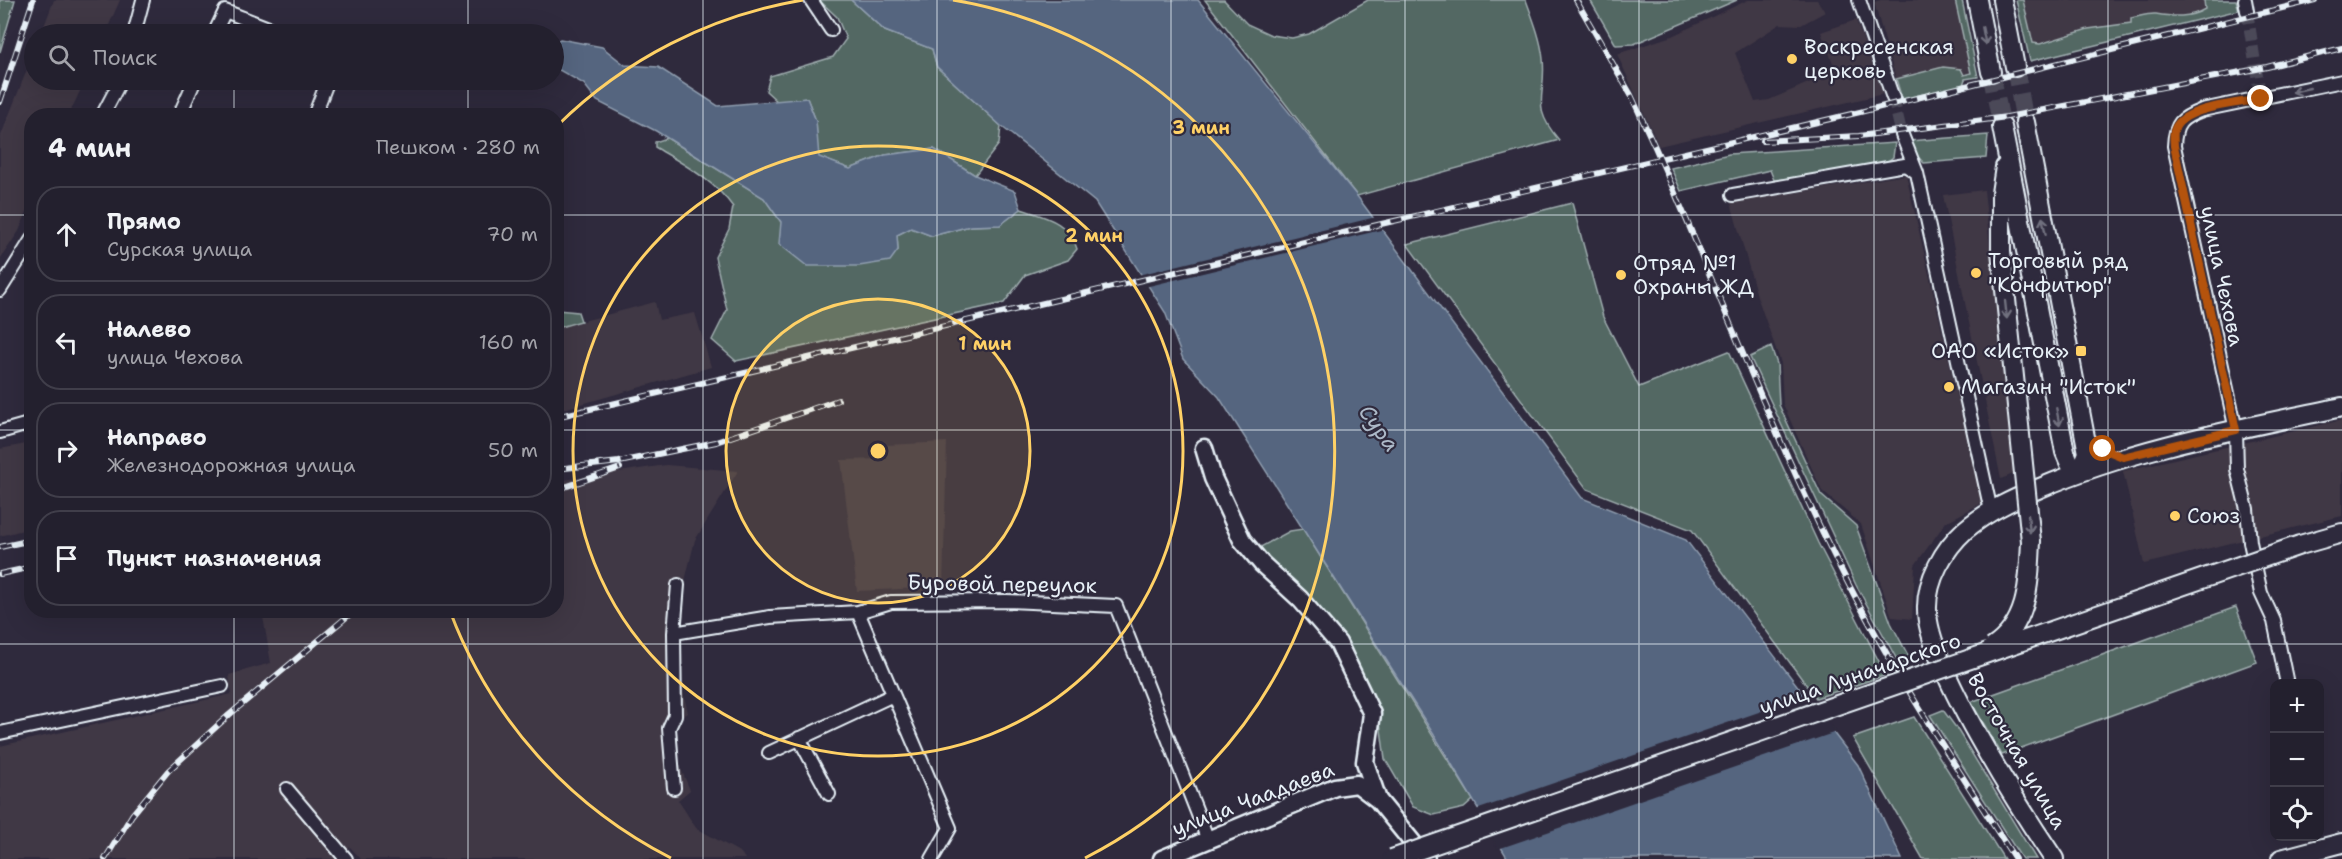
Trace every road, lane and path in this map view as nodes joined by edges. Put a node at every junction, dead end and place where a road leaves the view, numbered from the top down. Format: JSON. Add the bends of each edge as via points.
{"nodes":[{"id":1,"x":144,"y":0,"type":"edge"},
{"id":2,"x":811,"y":0,"type":"edge"},
{"id":3,"x":1859,"y":0,"type":"edge"},
{"id":4,"x":1977,"y":0,"type":"edge"},
{"id":5,"x":2002,"y":0,"type":"edge"},
{"id":6,"x":137,"y":24,"type":"edge"},
{"id":7,"x":219,"y":24,"type":"edge"},
{"id":8,"x":258,"y":24,"type":"edge"},
{"id":9,"x":831,"y":30,"type":"dead end"},
{"id":10,"x":2015,"y":67,"type":"tunnel mouth"},
{"id":11,"x":1991,"y":72,"type":"tunnel mouth"},
{"id":12,"x":2342,"y":81,"type":"edge"},
{"id":13,"x":116,"y":90,"type":"edge"},
{"id":14,"x":191,"y":90,"type":"edge"},
{"id":15,"x":324,"y":90,"type":"edge"},
{"id":16,"x":1893,"y":98,"type":"tunnel mouth"},
{"id":17,"x":106,"y":108,"type":"edge"},
{"id":18,"x":183,"y":108,"type":"edge"},
{"id":19,"x":317,"y":108,"type":"edge"},
{"id":20,"x":2025,"y":122,"type":"tunnel mouth"},
{"id":21,"x":2002,"y":127,"type":"tunnel mouth"},
{"id":22,"x":1902,"y":135,"type":"tunnel mouth"},
{"id":23,"x":2007,"y":154,"type":"junction"},
{"id":24,"x":1917,"y":173,"type":"junction"},
{"id":25,"x":1733,"y":195,"type":"dead end"},
{"id":26,"x":24,"y":252,"type":"edge"},
{"id":27,"x":0,"y":290,"type":"edge"},
{"id":28,"x":2342,"y":407,"type":"edge"},
{"id":29,"x":24,"y":425,"type":"edge"},
{"id":30,"x":2082,"y":428,"type":"junction"},
{"id":31,"x":2236,"y":430,"type":"junction"},
{"id":32,"x":0,"y":432,"type":"edge"},
{"id":33,"x":1203,"y":448,"type":"dead end"},
{"id":34,"x":2065,"y":452,"type":"junction"},
{"id":35,"x":2123,"y":457,"type":"junction"},
{"id":36,"x":2081,"y":470,"type":"junction"},
{"id":37,"x":2054,"y":482,"type":"junction"},
{"id":38,"x":1991,"y":511,"type":"junction"},
{"id":39,"x":2342,"y":532,"type":"edge"},
{"id":40,"x":678,"y":585,"type":"dead end"},
{"id":41,"x":858,"y":612,"type":"junction"},
{"id":42,"x":674,"y":633,"type":"junction"},
{"id":43,"x":1980,"y":656,"type":"junction"},
{"id":44,"x":2286,"y":679,"type":"edge"},
{"id":45,"x":222,"y":686,"type":"dead end"},
{"id":46,"x":893,"y":696,"type":"junction"},
{"id":47,"x":0,"y":733,"type":"edge"},
{"id":48,"x":800,"y":738,"type":"junction"},
{"id":49,"x":769,"y":753,"type":"dead end"},
{"id":50,"x":674,"y":788,"type":"dead end"},
{"id":51,"x":287,"y":789,"type":"dead end"},
{"id":52,"x":829,"y":794,"type":"dead end"},
{"id":53,"x":1378,"y":800,"type":"junction"},
{"id":54,"x":1208,"y":840,"type":"junction"},
{"id":55,"x":2321,"y":843,"type":"edge"},
{"id":56,"x":2342,"y":843,"type":"edge"},
{"id":57,"x":346,"y":859,"type":"edge"},
{"id":58,"x":932,"y":859,"type":"edge"},
{"id":59,"x":1162,"y":859,"type":"edge"},
{"id":60,"x":1392,"y":859,"type":"edge"},
{"id":61,"x":1426,"y":859,"type":"edge"},
{"id":62,"x":2054,"y":859,"type":"edge"},
{"id":63,"x":2281,"y":859,"type":"edge"}],
"edges":[{"from":1,"to":6,"type":"street"},
{"from":2,"to":9,"type":"street"},
{"from":3,"to":16,"type":"street"},
{"from":4,"to":11,"type":"main road","one_way":true},
{"from":5,"to":10,"type":"main road"},
{"from":7,"to":8,"type":"street","via":[[225,11]]},
{"from":12,"to":31,"type":"street","name":"улица Чехова","one_way":true,"via":[[2260,94],[2202,110],[2186,116],[2174,130],[2174,146]]},
{"from":13,"to":17,"type":"street"},
{"from":14,"to":18,"type":"street"},
{"from":15,"to":19,"type":"street"},
{"from":30,"to":20,"type":"main road","one_way":true},
{"from":21,"to":23,"type":"main road"},
{"from":22,"to":24,"type":"street"},
{"from":23,"to":34,"type":"main road","one_way":true},
{"from":23,"to":43,"type":"main road","one_way":true,"bridge":true,"via":[[2001,193],[2001,251],[2031,542],[2029,588],[2021,615],[2005,640]]},
{"from":24,"to":25,"type":"street","via":[[1905,165]]},
{"from":24,"to":38,"type":"street"},
{"from":26,"to":27,"type":"street"},
{"from":28,"to":31,"type":"main road","name":"Восточная улица"},
{"from":29,"to":32,"type":"street"},
{"from":30,"to":35,"type":"main road","via":[[2103,449]]},
{"from":30,"to":36,"type":"main road","via":[[2088,453]]},
{"from":31,"to":35,"type":"main road","name":"Восточная улица"},
{"from":31,"to":44,"type":"street","name":"улица Чехова","via":[[2237,469],[2252,552],[2261,593],[2274,621]]},
{"from":33,"to":53,"type":"street","via":[[1242,540],[1338,643],[1372,714],[1365,762]]},
{"from":34,"to":36,"type":"main road","via":[[2070,464]]},
{"from":34,"to":37,"type":"main road","via":[[2063,468]]},
{"from":35,"to":36,"type":"main road","name":"Восточная улица"},
{"from":36,"to":37,"type":"main road","name":"Восточная улица"},
{"from":37,"to":38,"type":"main road","name":"Восточная улица"},
{"from":38,"to":62,"type":"main road","name":"Восточная улица","via":[[1965,529],[1946,550],[1932,583],[1927,610],[1935,647],[1965,711]]},
{"from":39,"to":43,"type":"main road","name":"улица Луначарского","bridge":true},
{"from":40,"to":42,"type":"street"},
{"from":41,"to":42,"type":"street","name":"Буровой переулок","via":[[770,617]]},
{"from":41,"to":46,"type":"street"},
{"from":41,"to":54,"type":"street","name":"Буровой переулок","via":[[891,602],[1007,601],[1116,606]]},
{"from":42,"to":50,"type":"street","via":[[675,715],[669,728]]},
{"from":43,"to":60,"type":"main road","name":"улица Луначарского","bridge":true},
{"from":45,"to":47,"type":"street"},
{"from":46,"to":48,"type":"street"},
{"from":46,"to":58,"type":"street","via":[[950,828]]},
{"from":48,"to":49,"type":"street"},
{"from":48,"to":52,"type":"street"},
{"from":51,"to":57,"type":"street"},
{"from":53,"to":54,"type":"street","name":"улица Чаадаева","via":[[1357,784],[1335,787]]},
{"from":53,"to":61,"type":"street"},
{"from":54,"to":59,"type":"street","name":"улица Чаадаева"},
{"from":55,"to":56,"type":"main road"},
{"from":55,"to":63,"type":"main road"}]}
